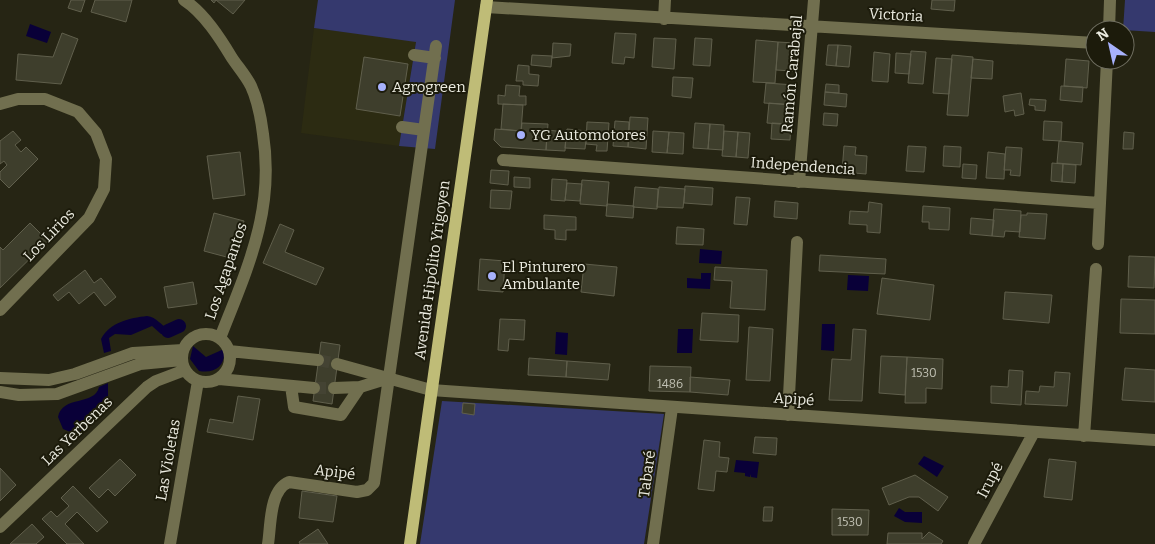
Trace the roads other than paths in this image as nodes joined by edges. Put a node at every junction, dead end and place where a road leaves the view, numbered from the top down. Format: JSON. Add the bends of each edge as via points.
{"nodes":[{"id":1,"x":184,"y":0,"type":"edge"},
{"id":2,"x":665,"y":0,"type":"edge"},
{"id":3,"x":814,"y":0,"type":"edge"},
{"id":4,"x":1110,"y":0,"type":"edge"},
{"id":5,"x":486,"y":3,"type":"edge"},
{"id":6,"x":664,"y":19,"type":"junction"},
{"id":7,"x":1109,"y":20,"type":"edge"},
{"id":8,"x":813,"y":27,"type":"junction"},
{"id":9,"x":1085,"y":42,"type":"edge"},
{"id":10,"x":414,"y":55,"type":"dead end"},
{"id":11,"x":1107,"y":70,"type":"edge"},
{"id":12,"x":0,"y":104,"type":"edge"},
{"id":13,"x":402,"y":126,"type":"dead end"},
{"id":14,"x":424,"y":130,"type":"junction"},
{"id":15,"x":503,"y":160,"type":"dead end"},
{"id":16,"x":799,"y":182,"type":"junction"},
{"id":17,"x":1100,"y":203,"type":"junction"},
{"id":18,"x":797,"y":242,"type":"dead end"},
{"id":19,"x":1098,"y":244,"type":"dead end"},
{"id":20,"x":1096,"y":269,"type":"dead end"},
{"id":21,"x":0,"y":310,"type":"edge"},
{"id":22,"x":220,"y":338,"type":"junction"},
{"id":23,"x":229,"y":352,"type":"junction"},
{"id":24,"x":183,"y":360,"type":"junction"},
{"id":25,"x":318,"y":360,"type":"tunnel mouth"},
{"id":26,"x":337,"y":364,"type":"tunnel mouth"},
{"id":27,"x":0,"y":378,"type":"edge"},
{"id":28,"x":389,"y":378,"type":"junction"},
{"id":29,"x":219,"y":379,"type":"junction"},
{"id":30,"x":198,"y":381,"type":"junction"},
{"id":31,"x":291,"y":386,"type":"junction"},
{"id":32,"x":360,"y":387,"type":"junction"},
{"id":33,"x":314,"y":388,"type":"tunnel mouth"},
{"id":34,"x":334,"y":388,"type":"tunnel mouth"},
{"id":35,"x":432,"y":390,"type":"junction"},
{"id":36,"x":0,"y":392,"type":"edge"},
{"id":37,"x":672,"y":408,"type":"junction"},
{"id":38,"x":788,"y":415,"type":"junction"},
{"id":39,"x":1034,"y":432,"type":"junction"},
{"id":40,"x":1084,"y":436,"type":"junction"},
{"id":41,"x":1155,"y":440,"type":"edge"},
{"id":42,"x":0,"y":527,"type":"edge"},
{"id":43,"x":170,"y":544,"type":"edge"},
{"id":44,"x":268,"y":544,"type":"edge"},
{"id":45,"x":410,"y":544,"type":"edge"},
{"id":46,"x":653,"y":544,"type":"edge"},
{"id":47,"x":974,"y":544,"type":"edge"}],
"edges":[{"from":1,"to":22,"type":"street","name":"Los Agapantos","via":[[193,6],[223,44],[251,87],[261,118],[266,154],[267,192],[256,242]]},
{"from":2,"to":6,"type":"street"},
{"from":3,"to":8,"type":"street","name":"Ramón Carabajal"},
{"from":4,"to":7,"type":"street"},
{"from":5,"to":6,"type":"street","name":"Victoria"},
{"from":5,"to":35,"type":"main road","name":"Avenida Hipólito Yrigoyen"},
{"from":6,"to":8,"type":"street","name":"Victoria"},
{"from":8,"to":9,"type":"street","name":"Victoria"},
{"from":8,"to":16,"type":"street","name":"Ramón Carabajal"},
{"from":10,"to":14,"type":"street","via":[[436,52]]},
{"from":11,"to":17,"type":"street"},
{"from":12,"to":21,"type":"street","name":"Los Lirios","via":[[18,99],[45,99],[78,112],[96,133],[106,159],[104,189],[89,218]]},
{"from":13,"to":14,"type":"street"},
{"from":14,"to":28,"type":"street"},
{"from":15,"to":16,"type":"street","name":"Independencia"},
{"from":16,"to":17,"type":"street","name":"Independencia"},
{"from":17,"to":19,"type":"street"},
{"from":18,"to":38,"type":"street"},
{"from":20,"to":40,"type":"street"},
{"from":22,"to":23,"type":"street"},
{"from":22,"to":24,"type":"street","via":[[199,335],[187,343]]},
{"from":23,"to":25,"type":"street"},
{"from":23,"to":29,"type":"street","via":[[230,364]]},
{"from":24,"to":27,"type":"street","via":[[133,353],[49,380]]},
{"from":24,"to":30,"type":"street"},
{"from":24,"to":36,"type":"street","via":[[140,364],[57,394]]},
{"from":24,"to":42,"type":"street","name":"Las Yerbenas","via":[[147,387]]},
{"from":26,"to":28,"type":"street","name":"Apipé"},
{"from":28,"to":32,"type":"street"},
{"from":28,"to":35,"type":"street","name":"Apipé"},
{"from":28,"to":44,"type":"street","name":"Apipé","via":[[374,484],[368,490],[357,492],[289,482],[277,493]]},
{"from":29,"to":30,"type":"street"},
{"from":29,"to":31,"type":"street"},
{"from":30,"to":43,"type":"street","name":"Las Violetas"},
{"from":31,"to":32,"type":"street","via":[[294,407],[342,415]]},
{"from":31,"to":33,"type":"street"},
{"from":32,"to":34,"type":"street"},
{"from":35,"to":37,"type":"street","name":"Apipé"},
{"from":35,"to":45,"type":"main road","name":"Avenida Hipólito Yrigoyen"},
{"from":37,"to":38,"type":"street","name":"Apipé"},
{"from":37,"to":46,"type":"street","name":"Tabaré"},
{"from":38,"to":39,"type":"street","name":"Apipé"},
{"from":39,"to":40,"type":"street","name":"Apipé"},
{"from":39,"to":47,"type":"street","name":"Irupé"},
{"from":40,"to":41,"type":"street","name":"Apipé"}]}
